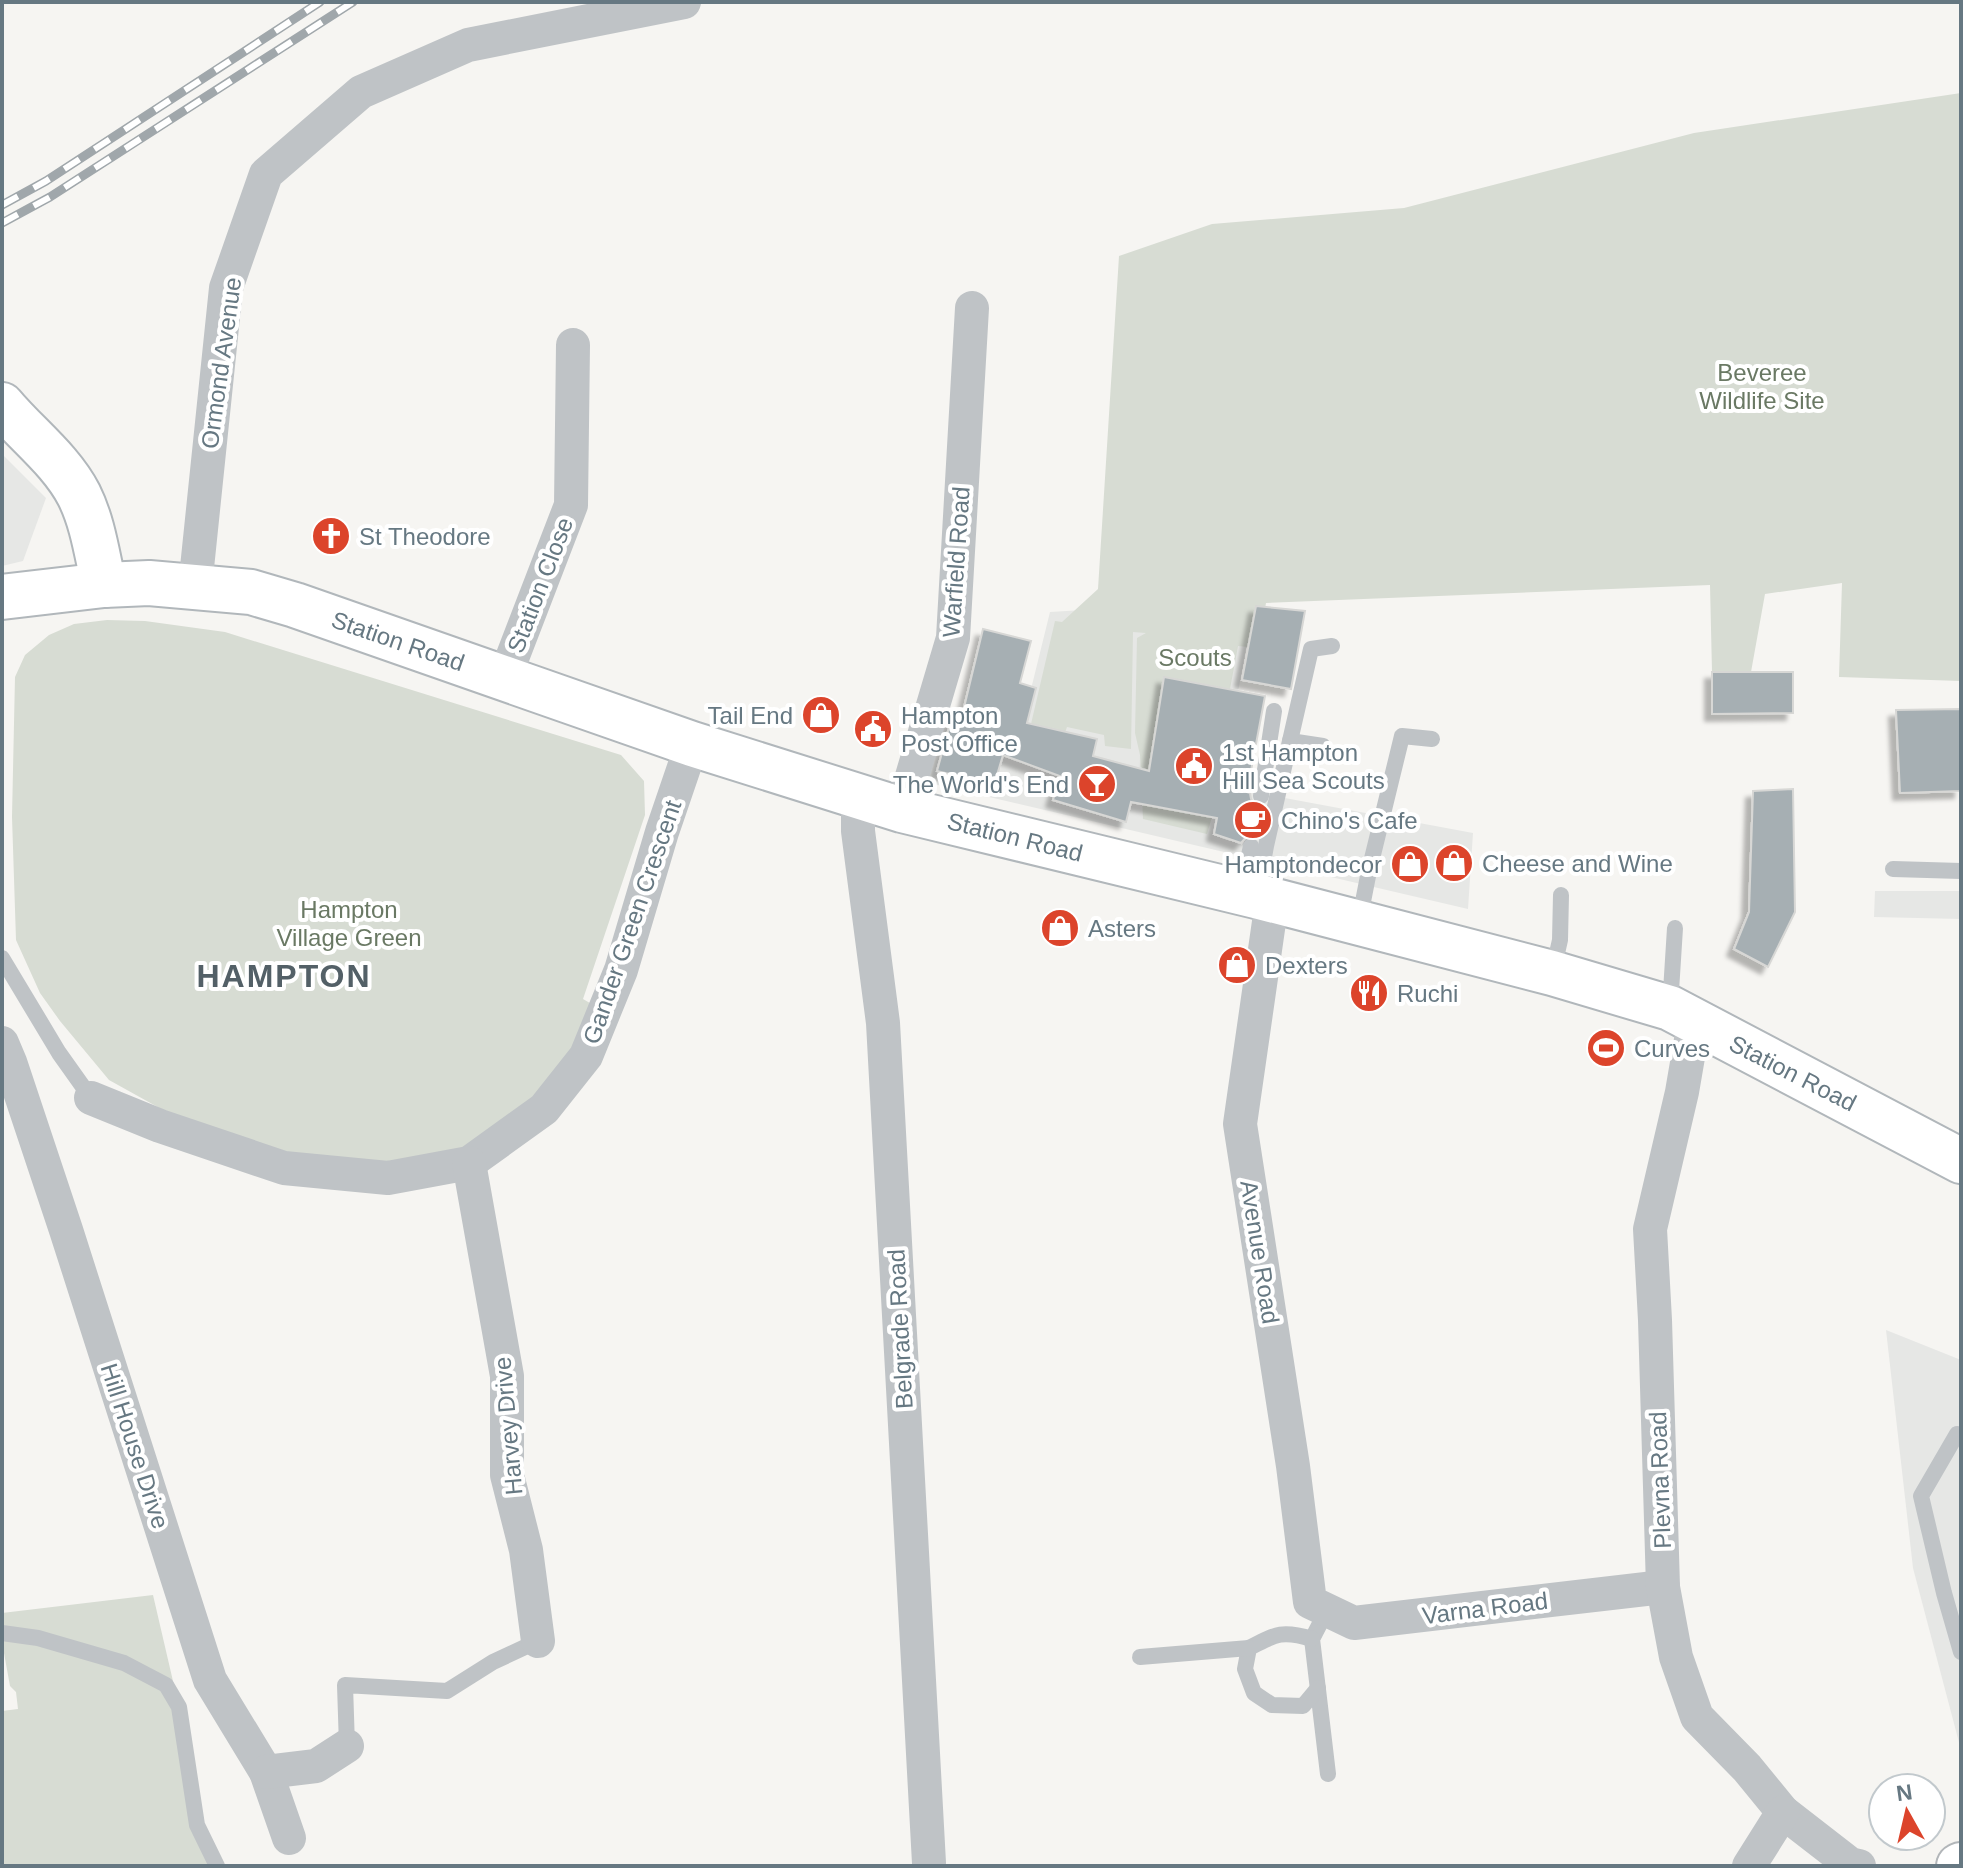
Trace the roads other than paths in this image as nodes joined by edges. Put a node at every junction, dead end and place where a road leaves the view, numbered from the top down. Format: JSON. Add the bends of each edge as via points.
{"nodes":[{"id":1,"x":684,"y":2,"type":"edge"},
{"id":2,"x":972,"y":308,"type":"dead end"},
{"id":3,"x":573,"y":345,"type":"dead end"},
{"id":4,"x":2,"y":405,"type":"edge"},
{"id":5,"x":104,"y":585,"type":"junction"},
{"id":6,"x":195,"y":587,"type":"junction"},
{"id":7,"x":2,"y":597,"type":"edge"},
{"id":8,"x":1332,"y":646,"type":"dead end"},
{"id":9,"x":504,"y":679,"type":"junction"},
{"id":10,"x":1274,"y":711,"type":"dead end"},
{"id":11,"x":1432,"y":739,"type":"dead end"},
{"id":12,"x":1290,"y":741,"type":"junction"},
{"id":13,"x":692,"y":744,"type":"junction"},
{"id":14,"x":1323,"y":746,"type":"dead end"},
{"id":15,"x":858,"y":796,"type":"junction"},
{"id":16,"x":1261,"y":796,"type":"dead end"},
{"id":17,"x":902,"y":810,"type":"junction"},
{"id":18,"x":1251,"y":846,"type":"dead end"},
{"id":19,"x":1893,"y":869,"type":"dead end"},
{"id":20,"x":1961,"y":871,"type":"edge"},
{"id":21,"x":1561,"y":895,"type":"dead end"},
{"id":22,"x":1256,"y":897,"type":"junction"},
{"id":23,"x":1358,"y":924,"type":"junction"},
{"id":24,"x":1675,"y":928,"type":"dead end"},
{"id":25,"x":2,"y":958,"type":"edge"},
{"id":26,"x":1552,"y":973,"type":"junction"},
{"id":27,"x":1682,"y":1015,"type":"junction"},
{"id":28,"x":2,"y":1043,"type":"edge"},
{"id":29,"x":91,"y":1098,"type":"joint"},
{"id":30,"x":1961,"y":1161,"type":"edge"},
{"id":31,"x":469,"y":1163,"type":"junction"},
{"id":32,"x":1957,"y":1434,"type":"dead end"},
{"id":33,"x":1663,"y":1587,"type":"junction"},
{"id":34,"x":1316,"y":1617,"type":"junction"},
{"id":35,"x":2,"y":1633,"type":"edge"},
{"id":36,"x":538,"y":1641,"type":"joint"},
{"id":37,"x":1249,"y":1648,"type":"junction"},
{"id":38,"x":1961,"y":1652,"type":"edge"},
{"id":39,"x":1140,"y":1657,"type":"dead end"},
{"id":40,"x":1318,"y":1688,"type":"junction"},
{"id":41,"x":347,"y":1746,"type":"joint"},
{"id":42,"x":266,"y":1772,"type":"junction"},
{"id":43,"x":1328,"y":1774,"type":"dead end"},
{"id":44,"x":1783,"y":1812,"type":"junction"},
{"id":45,"x":289,"y":1838,"type":"dead end"},
{"id":46,"x":929,"y":1863,"type":"dead end"},
{"id":47,"x":217,"y":1866,"type":"edge"},
{"id":48,"x":1749,"y":1866,"type":"edge"},
{"id":49,"x":1859,"y":1866,"type":"edge"}],
"edges":[{"from":1,"to":6,"type":"street","name":"Ormond Avenue","via":[[468,45],[361,92],[266,174],[226,288]]},
{"from":2,"to":17,"type":"street","name":"Warfield Road","via":[[953,638]]},
{"from":3,"to":9,"type":"street","name":"Station Close","via":[[571,505]]},
{"from":4,"to":5,"type":"street","via":[[78,494]]},
{"from":5,"to":6,"type":"street","name":"Station Road"},
{"from":5,"to":7,"type":"street","name":"Station Road"},
{"from":6,"to":9,"type":"street","name":"Station Road","via":[[251,592],[295,605]]},
{"from":8,"to":12,"type":"lane","via":[[1311,649]]},
{"from":9,"to":13,"type":"street","name":"Station Road"},
{"from":10,"to":16,"type":"lane"},
{"from":11,"to":23,"type":"lane","via":[[1402,736]]},
{"from":12,"to":14,"type":"lane"},
{"from":12,"to":22,"type":"lane"},
{"from":13,"to":15,"type":"street","name":"Station Road"},
{"from":13,"to":31,"type":"street","name":"Gander Green Crescent","via":[[621,970],[586,1056],[544,1109]]},
{"from":15,"to":17,"type":"street","name":"Station Road"},
{"from":15,"to":46,"type":"street","name":"Belgrade Road","via":[[883,1023]]},
{"from":17,"to":22,"type":"street","name":"Station Road"},
{"from":18,"to":22,"type":"lane"},
{"from":19,"to":20,"type":"lane"},
{"from":21,"to":26,"type":"lane","via":[[1560,940]]},
{"from":22,"to":23,"type":"street","name":"Station Road"},
{"from":22,"to":34,"type":"street","name":"Avenue Road","via":[[1240,1124]]},
{"from":23,"to":26,"type":"street","name":"Station Road"},
{"from":24,"to":27,"type":"lane"},
{"from":25,"to":29,"type":"lane","name":"Gander Green Crescent"},
{"from":26,"to":27,"type":"street","name":"Station Road"},
{"from":27,"to":30,"type":"street","name":"Station Road"},
{"from":27,"to":33,"type":"street","name":"Plevna Road","via":[[1682,1092],[1650,1229]]},
{"from":28,"to":42,"type":"street","name":"Hill House Drive","via":[[210,1680]]},
{"from":29,"to":31,"type":"street","name":"Gander Green Crescent","via":[[284,1168],[388,1178]]},
{"from":31,"to":36,"type":"street","name":"Harvey Drive","via":[[507,1376],[507,1475],[526,1550]]},
{"from":32,"to":38,"type":"lane","via":[[1921,1496]]},
{"from":33,"to":34,"type":"street","name":"Varna Road","via":[[1354,1623]]},
{"from":33,"to":44,"type":"street","name":"Plevna Road","via":[[1676,1657],[1697,1717]]},
{"from":34,"to":37,"type":"lane","via":[[1291,1633]]},
{"from":34,"to":40,"type":"lane"},
{"from":35,"to":47,"type":"lane","via":[[124,1663],[166,1685],[179,1707],[197,1825]]},
{"from":36,"to":41,"type":"lane","via":[[447,1691],[345,1685]]},
{"from":37,"to":39,"type":"lane"},
{"from":37,"to":40,"type":"lane","via":[[1245,1669],[1254,1693],[1272,1705],[1303,1706]]},
{"from":40,"to":43,"type":"lane"},
{"from":41,"to":42,"type":"street","via":[[316,1766]]},
{"from":42,"to":45,"type":"street","name":"Hill House Drive"},
{"from":44,"to":48,"type":"street"},
{"from":44,"to":49,"type":"street","name":"Plevna Road"}]}
